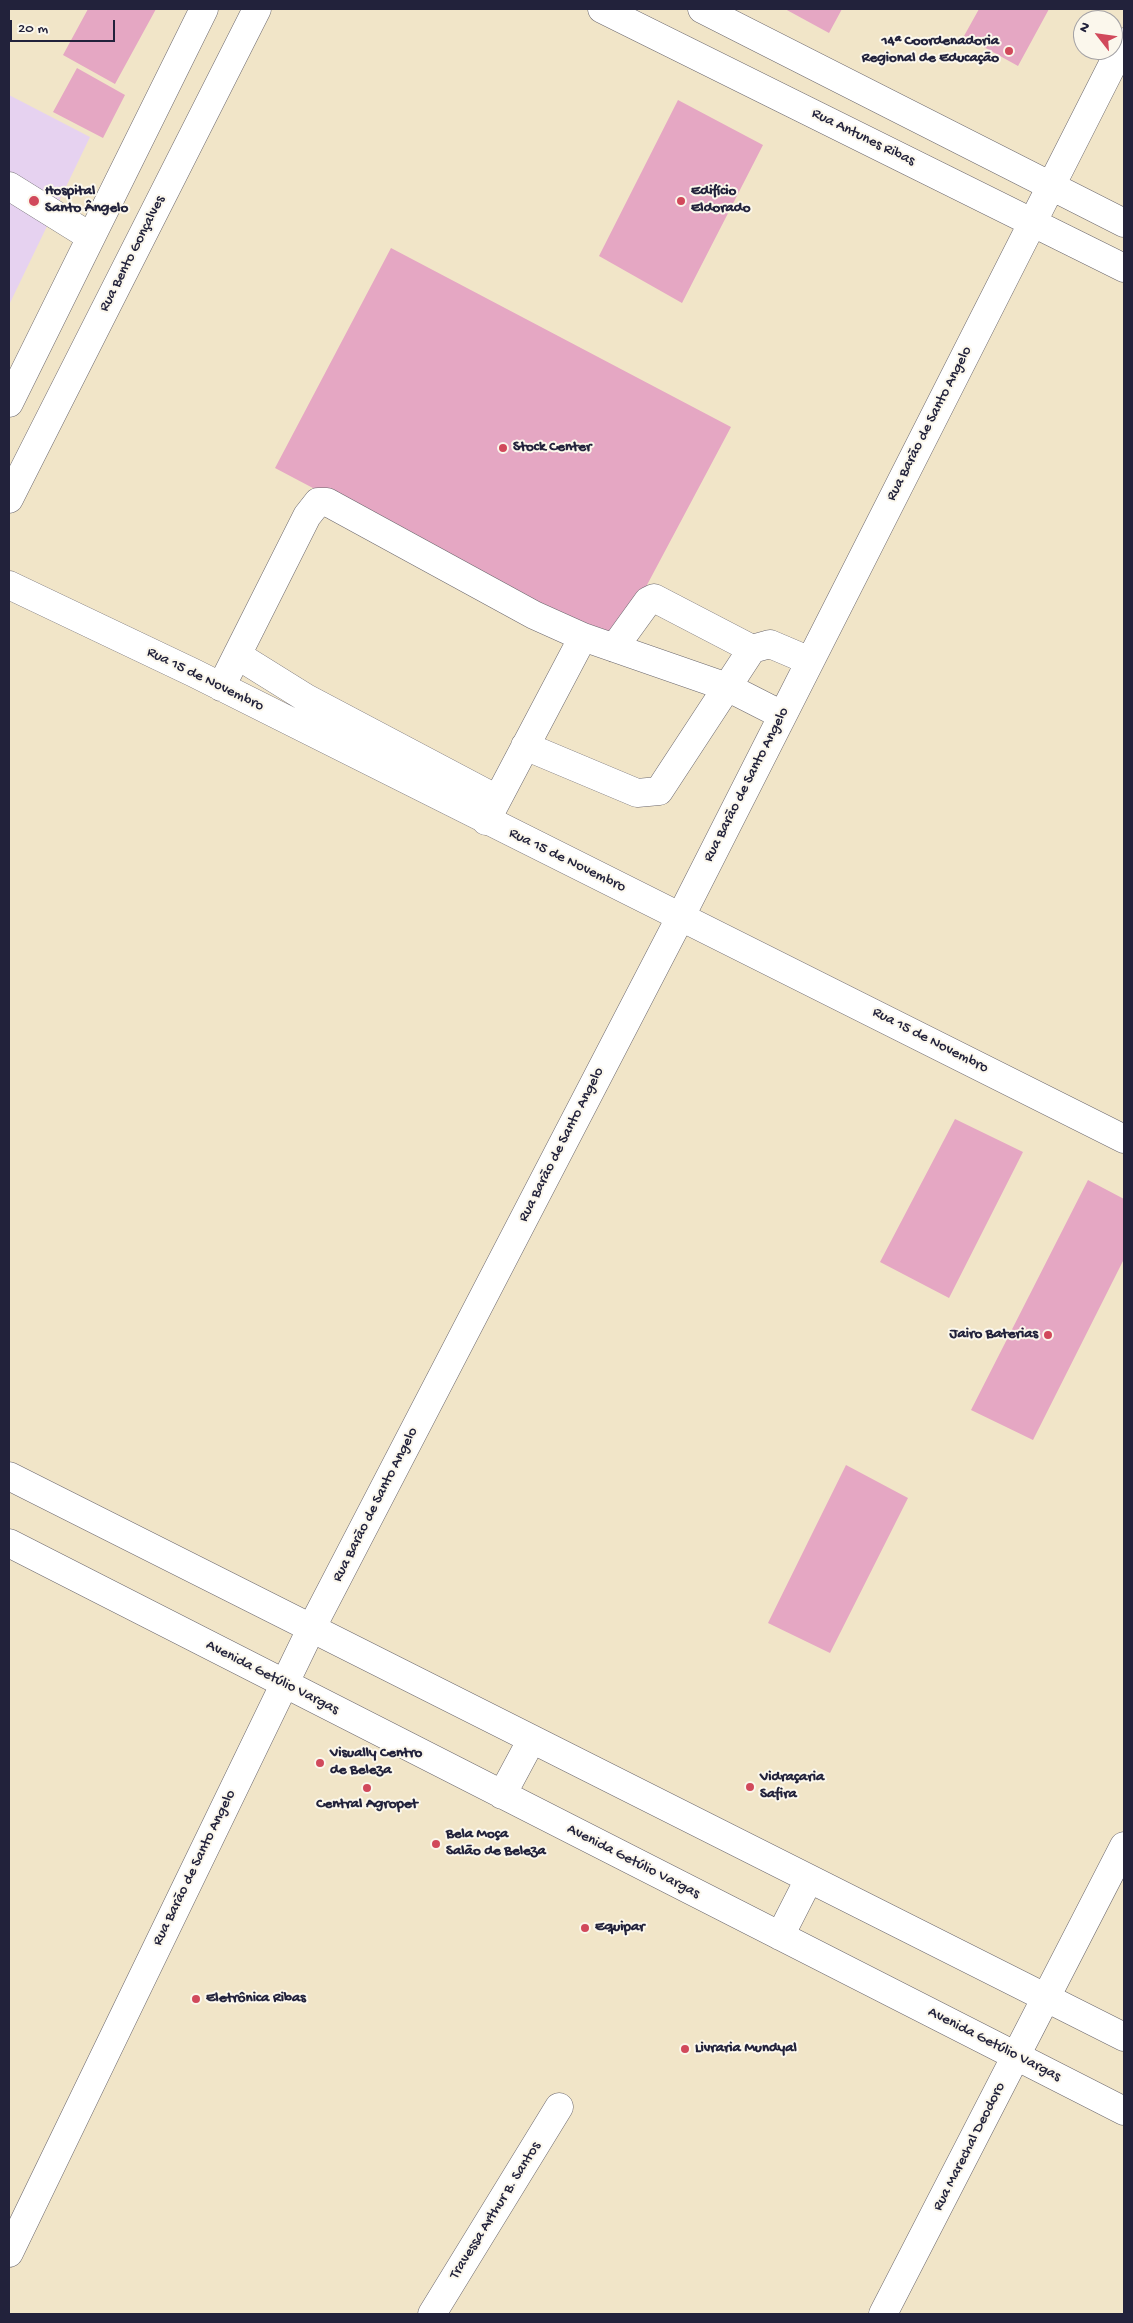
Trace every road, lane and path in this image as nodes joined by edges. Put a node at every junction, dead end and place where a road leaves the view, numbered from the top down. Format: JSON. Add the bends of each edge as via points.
{"nodes":[{"id":1,"x":204,"y":9,"type":"edge"},
{"id":2,"x":258,"y":9,"type":"edge"},
{"id":3,"x":602,"y":9,"type":"edge"},
{"id":4,"x":702,"y":9,"type":"edge"},
{"id":5,"x":1124,"y":42,"type":"edge"},
{"id":6,"x":1051,"y":185,"type":"junction"},
{"id":7,"x":9,"y":186,"type":"edge"},
{"id":8,"x":1033,"y":222,"type":"junction"},
{"id":9,"x":1124,"y":223,"type":"edge"},
{"id":10,"x":91,"y":237,"type":"junction"},
{"id":11,"x":1124,"y":268,"type":"edge"},
{"id":12,"x":9,"y":403,"type":"edge"},
{"id":13,"x":9,"y":499,"type":"edge"},
{"id":14,"x":9,"y":585,"type":"edge"},
{"id":15,"x":583,"y":637,"type":"junction"},
{"id":16,"x":614,"y":648,"type":"junction"},
{"id":17,"x":752,"y":649,"type":"junction"},
{"id":18,"x":237,"y":655,"type":"junction"},
{"id":19,"x":810,"y":661,"type":"junction"},
{"id":20,"x":221,"y":687,"type":"junction"},
{"id":21,"x":727,"y":687,"type":"junction"},
{"id":22,"x":782,"y":715,"type":"junction"},
{"id":23,"x":526,"y":746,"type":"junction"},
{"id":24,"x":491,"y":810,"type":"junction"},
{"id":25,"x":681,"y":916,"type":"junction"},
{"id":26,"x":1124,"y":1139,"type":"edge"},
{"id":27,"x":9,"y":1476,"type":"edge"},
{"id":28,"x":9,"y":1543,"type":"edge"},
{"id":29,"x":312,"y":1628,"type":"junction"},
{"id":30,"x":284,"y":1684,"type":"junction"},
{"id":31,"x":532,"y":1739,"type":"junction"},
{"id":32,"x":502,"y":1795,"type":"junction"},
{"id":33,"x":1124,"y":1846,"type":"edge"},
{"id":34,"x":809,"y":1879,"type":"junction"},
{"id":35,"x":780,"y":1936,"type":"junction"},
{"id":36,"x":1047,"y":1998,"type":"junction"},
{"id":37,"x":1124,"y":2037,"type":"edge"},
{"id":38,"x":1016,"y":2057,"type":"junction"},
{"id":39,"x":559,"y":2107,"type":"dead end"},
{"id":40,"x":1124,"y":2111,"type":"edge"},
{"id":41,"x":9,"y":2252,"type":"edge"},
{"id":42,"x":432,"y":2314,"type":"edge"},
{"id":43,"x":883,"y":2314,"type":"edge"}],
"edges":[{"from":1,"to":10,"type":"street"},
{"from":2,"to":13,"type":"street","name":"Rua Bento Gonçalves"},
{"from":3,"to":8,"type":"street","name":"Rua Antunes Ribas"},
{"from":4,"to":6,"type":"street"},
{"from":5,"to":6,"type":"street","name":"Rua Barão de Santo Angelo"},
{"from":6,"to":8,"type":"street","name":"Rua Barão de Santo Angelo"},
{"from":6,"to":9,"type":"street"},
{"from":7,"to":10,"type":"street"},
{"from":8,"to":11,"type":"street","name":"Rua Antunes Ribas"},
{"from":8,"to":19,"type":"street","name":"Rua Barão de Santo Angelo"},
{"from":10,"to":12,"type":"street"},
{"from":14,"to":20,"type":"street","name":"Rua 15 de Novembro"},
{"from":15,"to":16,"type":"street"},
{"from":15,"to":18,"type":"street","via":[[534,615],[328,502],[318,502],[307,516]]},
{"from":15,"to":23,"type":"street"},
{"from":16,"to":17,"type":"street","via":[[648,601],[654,598]]},
{"from":16,"to":21,"type":"street"},
{"from":17,"to":19,"type":"street","via":[[770,644]]},
{"from":17,"to":21,"type":"street"},
{"from":18,"to":20,"type":"street"},
{"from":18,"to":24,"type":"street"},
{"from":19,"to":22,"type":"street","name":"Rua Barão de Santo Angelo"},
{"from":20,"to":24,"type":"street","name":"Rua 15 de Novembro"},
{"from":21,"to":22,"type":"street"},
{"from":21,"to":23,"type":"street","via":[[659,791],[636,792]]},
{"from":22,"to":25,"type":"street","name":"Rua Barão de Santo Angelo"},
{"from":23,"to":24,"type":"street"},
{"from":24,"to":25,"type":"street","name":"Rua 15 de Novembro"},
{"from":25,"to":26,"type":"street","name":"Rua 15 de Novembro"},
{"from":25,"to":29,"type":"street","name":"Rua Barão de Santo Angelo"},
{"from":27,"to":29,"type":"street"},
{"from":28,"to":30,"type":"street","name":"Avenida Getúlio Vargas"},
{"from":29,"to":30,"type":"street","name":"Rua Barão de Santo Angelo"},
{"from":29,"to":31,"type":"street"},
{"from":30,"to":32,"type":"street","name":"Avenida Getúlio Vargas"},
{"from":30,"to":41,"type":"street","name":"Rua Barão de Santo Angelo"},
{"from":31,"to":32,"type":"street"},
{"from":31,"to":34,"type":"street"},
{"from":32,"to":35,"type":"street","name":"Avenida Getúlio Vargas"},
{"from":33,"to":36,"type":"street","name":"Rua Marechal Deodoro"},
{"from":34,"to":35,"type":"street"},
{"from":34,"to":36,"type":"street"},
{"from":35,"to":38,"type":"street","name":"Avenida Getúlio Vargas"},
{"from":36,"to":37,"type":"street"},
{"from":36,"to":38,"type":"street","name":"Rua Marechal Deodoro"},
{"from":38,"to":40,"type":"street","name":"Avenida Getúlio Vargas"},
{"from":38,"to":43,"type":"street","name":"Rua Marechal Deodoro"},
{"from":39,"to":42,"type":"street","name":"Travessa Arthur B. Santos"}]}
